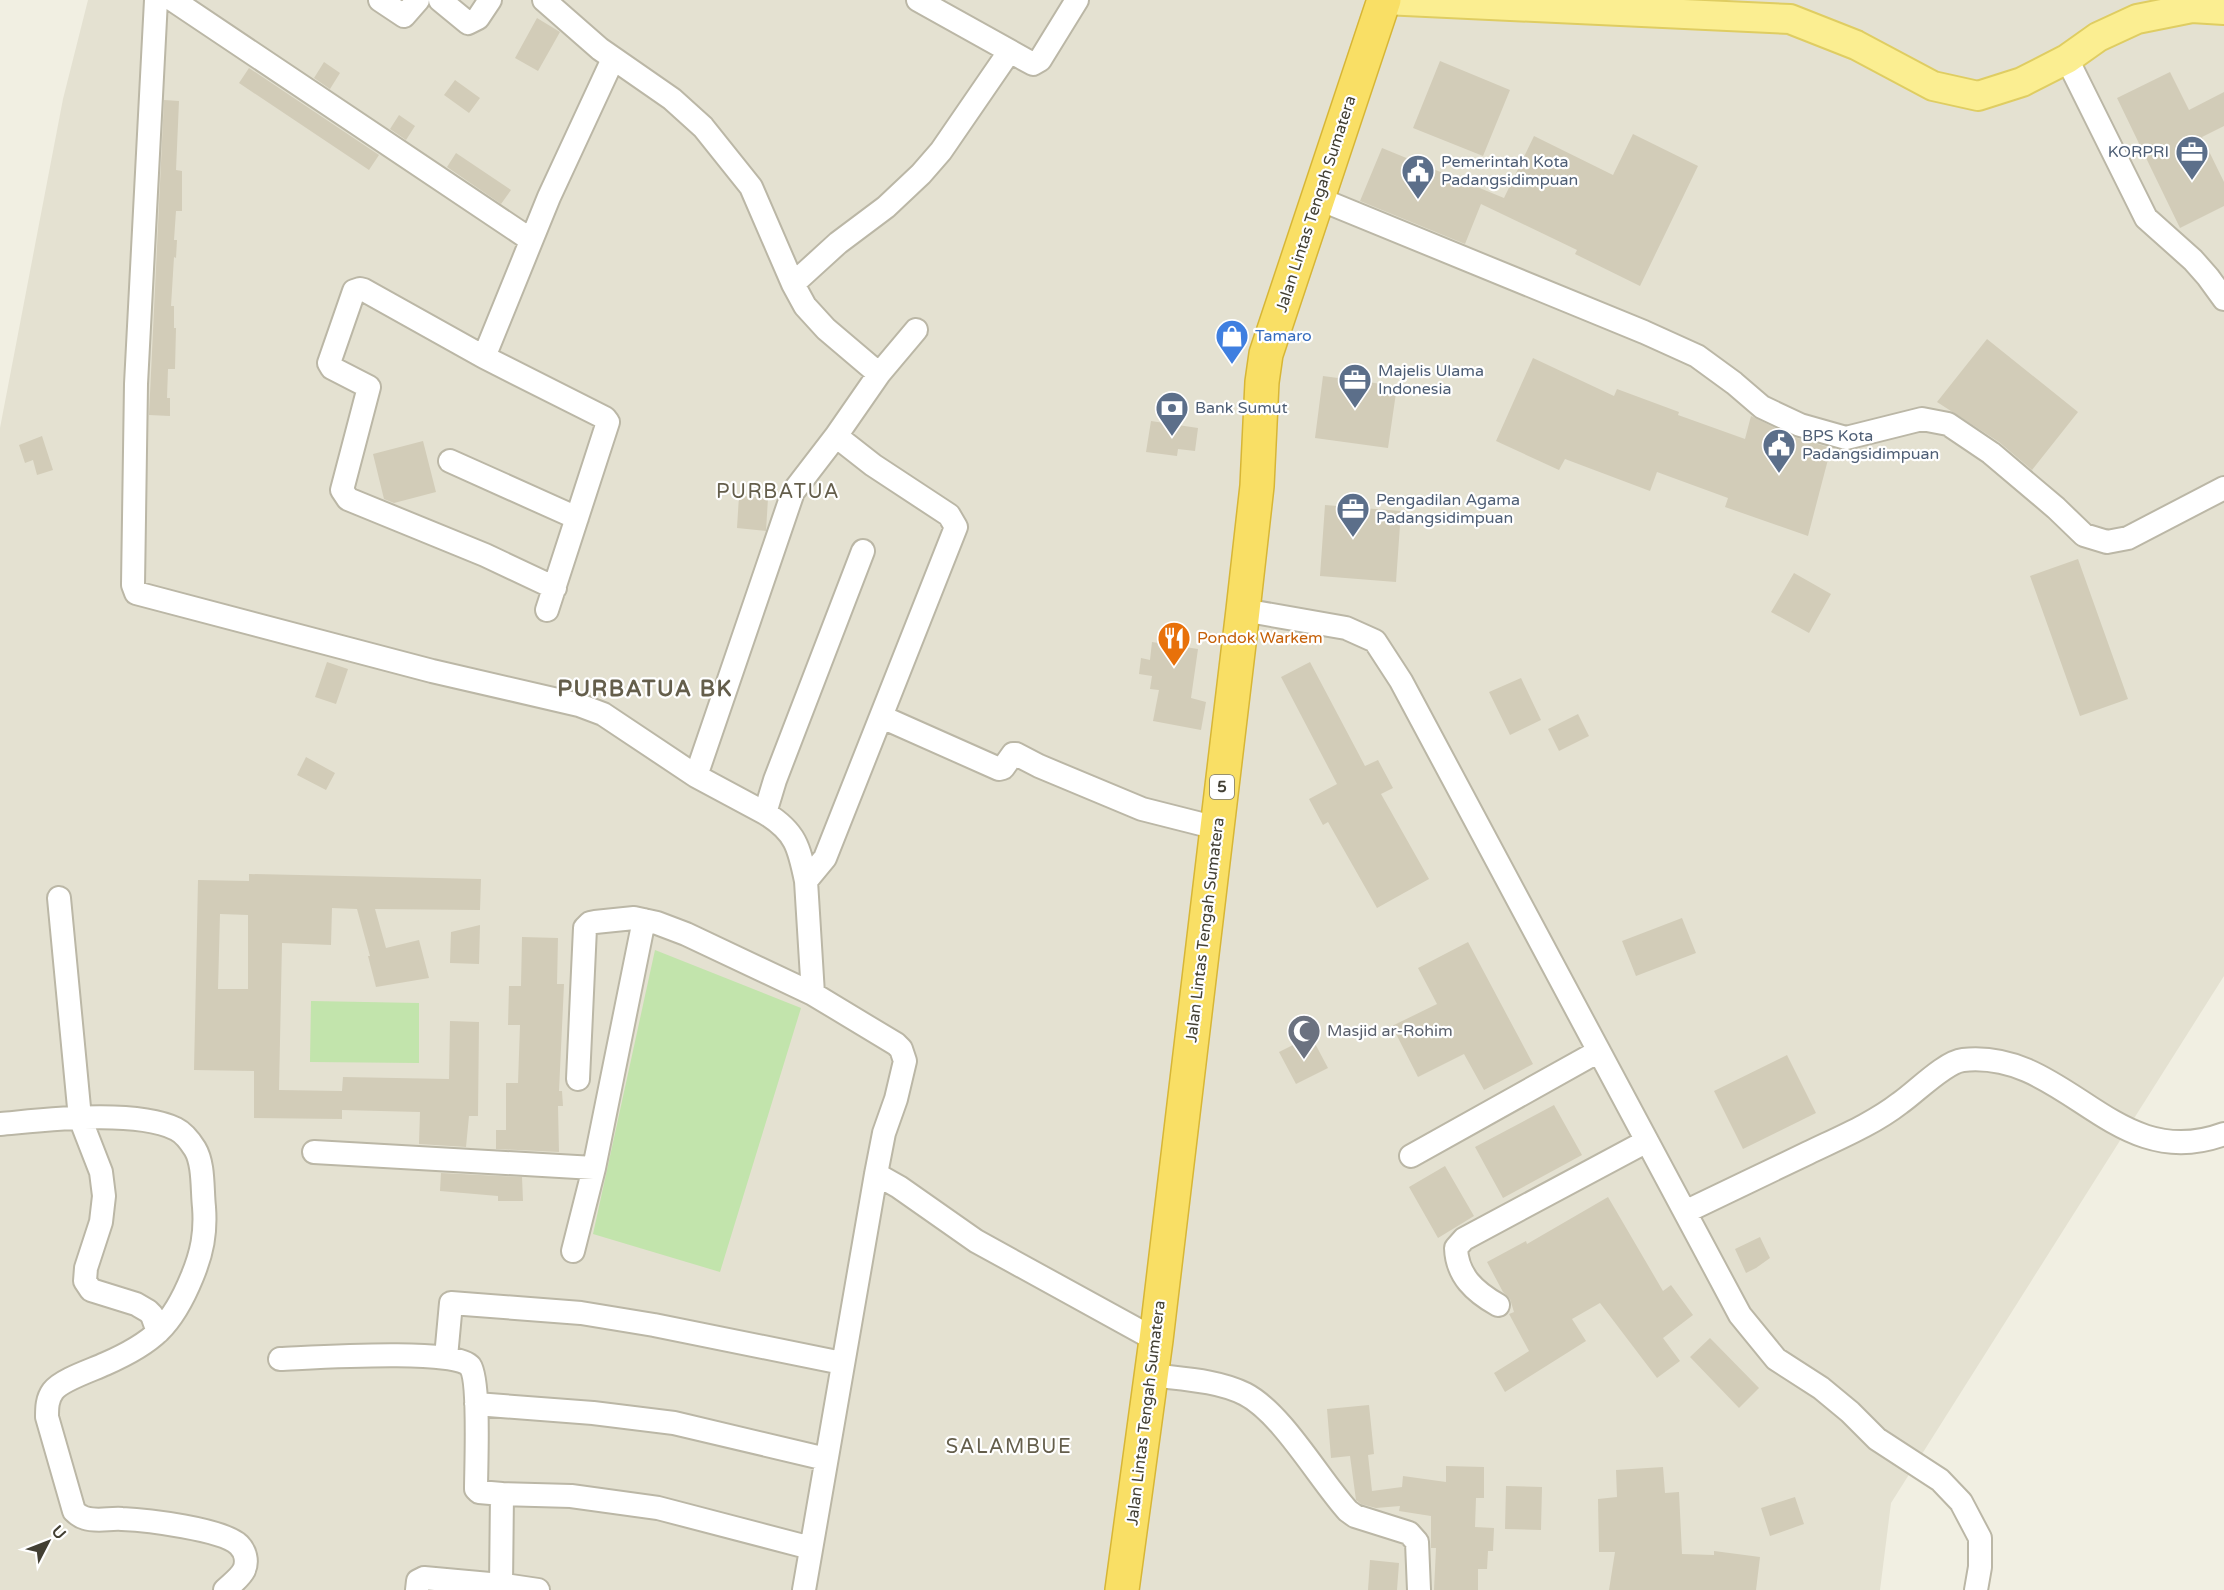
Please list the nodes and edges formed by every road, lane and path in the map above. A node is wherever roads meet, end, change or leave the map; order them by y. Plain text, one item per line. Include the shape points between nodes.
1 (156, 0) edge
2 (173, 0) edge
3 (380, 0) edge
4 (418, 0) edge
5 (441, 0) edge
6 (490, 0) edge
7 (544, 0) edge
8 (918, 0) edge
9 (1077, 0) edge
10 (1377, 3) edge
11 (2159, 6) edge
12 (2224, 10) edge
13 (1009, 52) junction
14 (613, 59) junction
15 (2067, 60) junction
16 (1317, 198) junction
17 (531, 240) junction
18 (792, 284) junction
19 (2224, 299) edge
20 (916, 330) dead end
21 (484, 357) junction
22 (879, 374) junction
23 (836, 436) junction
24 (450, 461) dead end
25 (2224, 488) edge
26 (577, 518) junction
27 (863, 551) dead end
28 (555, 588) junction
29 (547, 610) dead end
30 (1243, 610) junction
31 (882, 717) junction
32 (696, 776) junction
33 (765, 813) junction
34 (1217, 828) junction
35 (806, 881) junction
36 (59, 898) dead end
37 (644, 920) junction
38 (813, 994) junction
39 (1599, 1051) junction
40 (578, 1079) dead end
41 (80, 1118) junction
42 (0, 1124) edge
43 (2224, 1134) edge
44 (1647, 1141) junction
45 (314, 1152) dead end
46 (1411, 1156) dead end
47 (594, 1168) junction
48 (876, 1174) junction
49 (1685, 1212) junction
50 (573, 1251) dead end
51 (1498, 1305) dead end
52 (158, 1332) junction
53 (1155, 1340) junction
54 (446, 1358) junction
55 (280, 1359) dead end
56 (842, 1363) junction
57 (1151, 1375) junction
58 (476, 1404) junction
59 (826, 1459) junction
60 (502, 1494) junction
61 (811, 1548) junction
62 (501, 1585) junction
63 (225, 1590) edge
64 (417, 1590) edge
65 (538, 1590) edge
66 (804, 1590) edge
67 (1122, 1590) edge
68 (1419, 1590) edge
69 (1976, 1590) edge

1 - 32 street via 136,384 136,593 432,671 579,705 603,714
2 - 17 street
3 - 4 street via 404,16
5 - 6 street via 468,22 478,18
7 - 14 street
8 - 13 street
9 - 13 street via 1037,63 1028,63
10 - 15 main road via 1790,19 1856,45 1933,86 1978,96 2022,82
10 - 16 highway, Jalan Lintas Tengah Sumatera / 5
11 - 12 main road
11 - 15 main road via 2098,37
13 - 18 street via 941,152 921,174
14 - 17 street
14 - 18 street via 695,118 742,176 758,201
15 - 19 street via 2146,218 2193,260
16 - 25 street via 1697,356 1762,407 1800,425 1846,438 1922,419 1948,424 1991,453 2084,535 2107,542 2128,538
16 - 30 highway, Jalan Lintas Tengah Sumatera / 5 via 1266,354
17 - 21 street
18 - 22 street via 815,318
20 - 22 street
21 - 26 street via 607,420
21 - 28 street via 364,290 354,291 329,363 369,387 342,490 348,499
22 - 23 street
23 - 31 street via 949,515 956,528
23 - 32 street via 793,492
24 - 26 street
26 - 28 street
27 - 33 street
28 - 29 street
30 - 34 highway, Jalan Lintas Tengah Sumatera / 5
30 - 39 street via 1346,628 1375,641 1401,681
31 - 34 street via 997,768 1003,768 1016,754 1142,809
31 - 35 street via 825,858
32 - 33 street
33 - 35 street via 794,838
34 - 53 highway, Jalan Lintas Tengah Sumatera / 5
35 - 38 street
36 - 41 street
37 - 38 street via 686,934
37 - 40 street via 634,918 586,926
37 - 47 street
38 - 48 street via 896,1044 904,1054
39 - 44 street
39 - 46 street
41 - 42 street
41 - 52 street via 101,1172 104,1196 86,1268 86,1284 91,1290 142,1307 152,1315
41 - 52 street via 156,1123 183,1134 196,1151 205,1221 203,1248 180,1305
43 - 49 street via 2165,1143 2141,1137 2032,1072 1992,1059 1960,1060 1898,1105 1845,1136
44 - 49 street
44 - 51 street via 1464,1239 1456,1248 1456,1262 1482,1296
45 - 47 street
47 - 50 street
48 - 53 street via 976,1241
48 - 56 street
49 - 69 street via 1740,1315 1776,1359 1821,1388 1877,1439 1940,1480 1961,1502 1980,1538
52 - 63 street via 130,1353 56,1388 48,1402 52,1438 70,1503 83,1518 154,1521 237,1543 244,1551 244,1571
53 - 57 highway, Jalan Lintas Tengah Sumatera / 5
54 - 55 street
54 - 56 street via 452,1303 581,1313
54 - 58 street via 470,1366
56 - 59 street
57 - 67 highway, Jalan Lintas Tengah Sumatera / 5
57 - 68 street via 1226,1386 1246,1394 1264,1408 1348,1511 1413,1536 1417,1542
58 - 59 street via 675,1423
58 - 60 street via 476,1489
59 - 61 street
60 - 61 street via 571,1496 658,1508
60 - 62 street
61 - 66 street
62 - 64 street via 424,1578 418,1581
62 - 65 street

